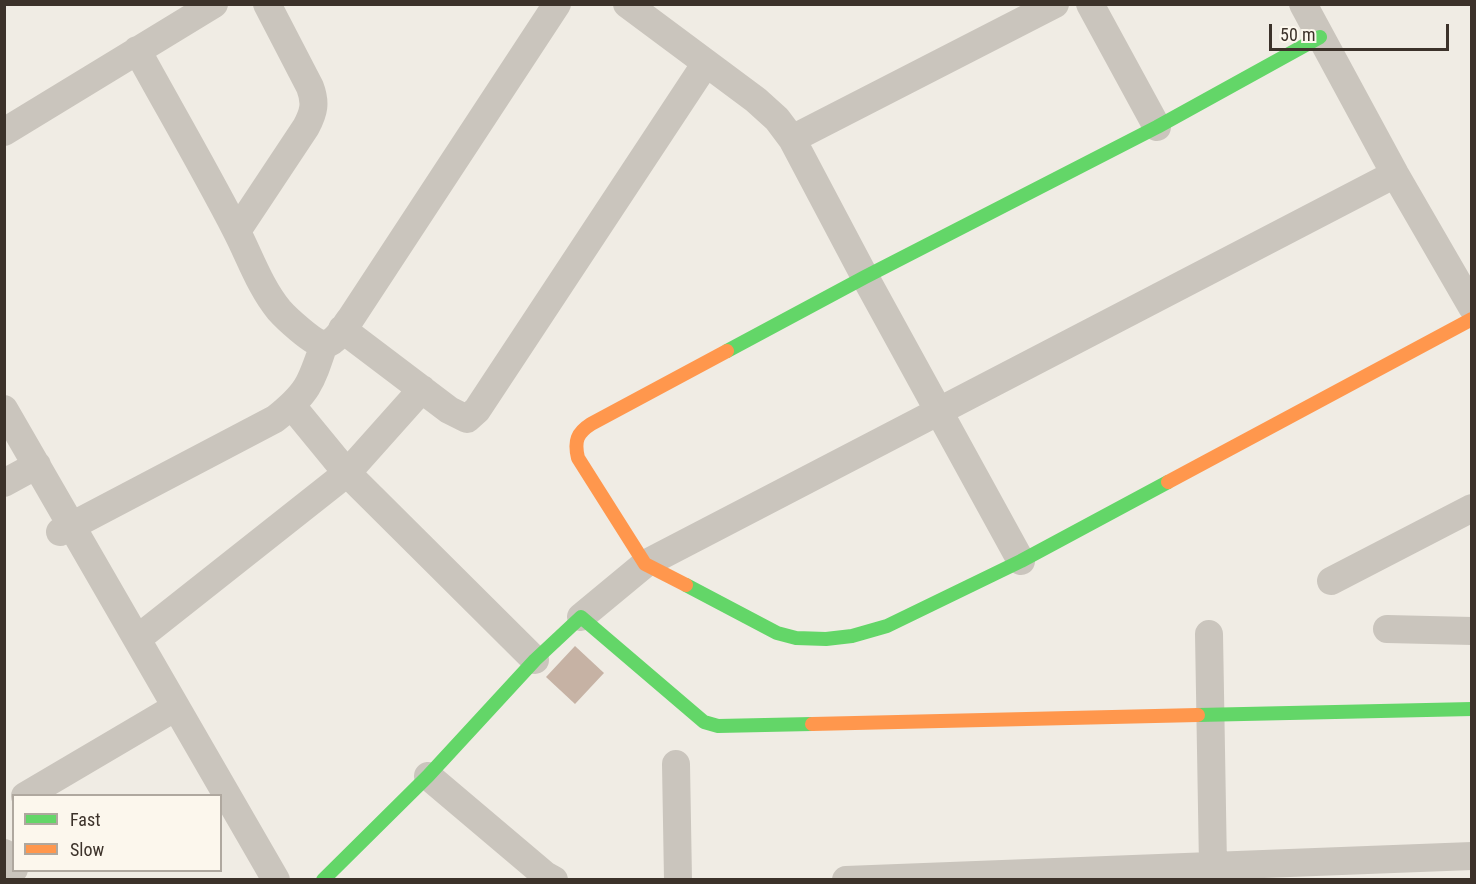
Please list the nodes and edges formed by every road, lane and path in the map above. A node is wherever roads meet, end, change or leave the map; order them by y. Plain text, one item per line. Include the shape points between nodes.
1 (214, 4) edge
2 (267, 4) edge
3 (557, 4) edge
4 (627, 4) edge
5 (1055, 4) edge
6 (1090, 4) edge
7 (1304, 4) edge
8 (1320, 37) junction
9 (137, 50) junction
10 (706, 63) junction
11 (1157, 127) junction
12 (4, 132) edge
13 (792, 139) junction
14 (1395, 174) junction
15 (237, 231) junction
16 (864, 277) junction
17 (1472, 307) edge
18 (1472, 319) edge
19 (333, 337) junction
20 (422, 389) junction
21 (292, 406) junction
22 (4, 409) edge
23 (939, 413) junction
24 (4, 434) edge
25 (22, 473) edge
26 (347, 473) junction
27 (1472, 508) edge
28 (66, 529) junction
29 (1021, 561) junction
30 (645, 564) junction
31 (1331, 580) dead end
32 (581, 617) junction
33 (1387, 629) dead end
34 (1472, 631) edge
35 (1209, 634) dead end
36 (137, 639) junction
37 (535, 660) junction
38 (1472, 708) edge
39 (170, 710) junction
40 (1209, 715) junction
41 (676, 764) dead end
42 (428, 776) junction
43 (27, 794) edge
44 (211, 794) edge
45 (222, 815) edge
46 (4, 853) edge
47 (1472, 856) edge
48 (1213, 866) junction
49 (12, 867) edge
50 (1284, 872) edge
51 (259, 879) edge
52 (276, 879) edge
53 (322, 879) edge
54 (554, 879) edge
55 (678, 879) edge
56 (846, 879) edge

1 - 9 street
2 - 15 street via 310,87 315,110
3 - 19 street
4 - 10 street
5 - 13 street
6 - 11 street
7 - 8 street
8 - 11 street
8 - 14 street
9 - 12 street
9 - 15 street
10 - 13 street via 756,100
10 - 20 street via 477,410 467,418 456,415
11 - 16 street
13 - 16 street
14 - 17 street
14 - 23 street
15 - 19 street via 280,311 318,342
16 - 23 street
16 - 30 street via 582,430 576,438 578,458
18 - 29 street
19 - 20 street
19 - 21 street via 311,382
20 - 26 street
21 - 26 street
21 - 28 street via 275,419
22 - 25 street
23 - 29 street
23 - 30 street
24 - 25 street
25 - 28 street
26 - 36 street
26 - 37 street
27 - 31 street
28 - 36 street
28 - 39 street
29 - 30 street via 887,626 826,639 777,633
30 - 32 street
32 - 37 street
32 - 40 street via 690,712 718,726
33 - 34 street
35 - 40 street
36 - 39 street
37 - 42 street
38 - 40 street
39 - 43 street
39 - 44 street
39 - 52 street
40 - 48 street
41 - 55 street
42 - 53 street
42 - 54 street
45 - 51 street
46 - 49 street
47 - 50 street
48 - 50 street
48 - 56 street

